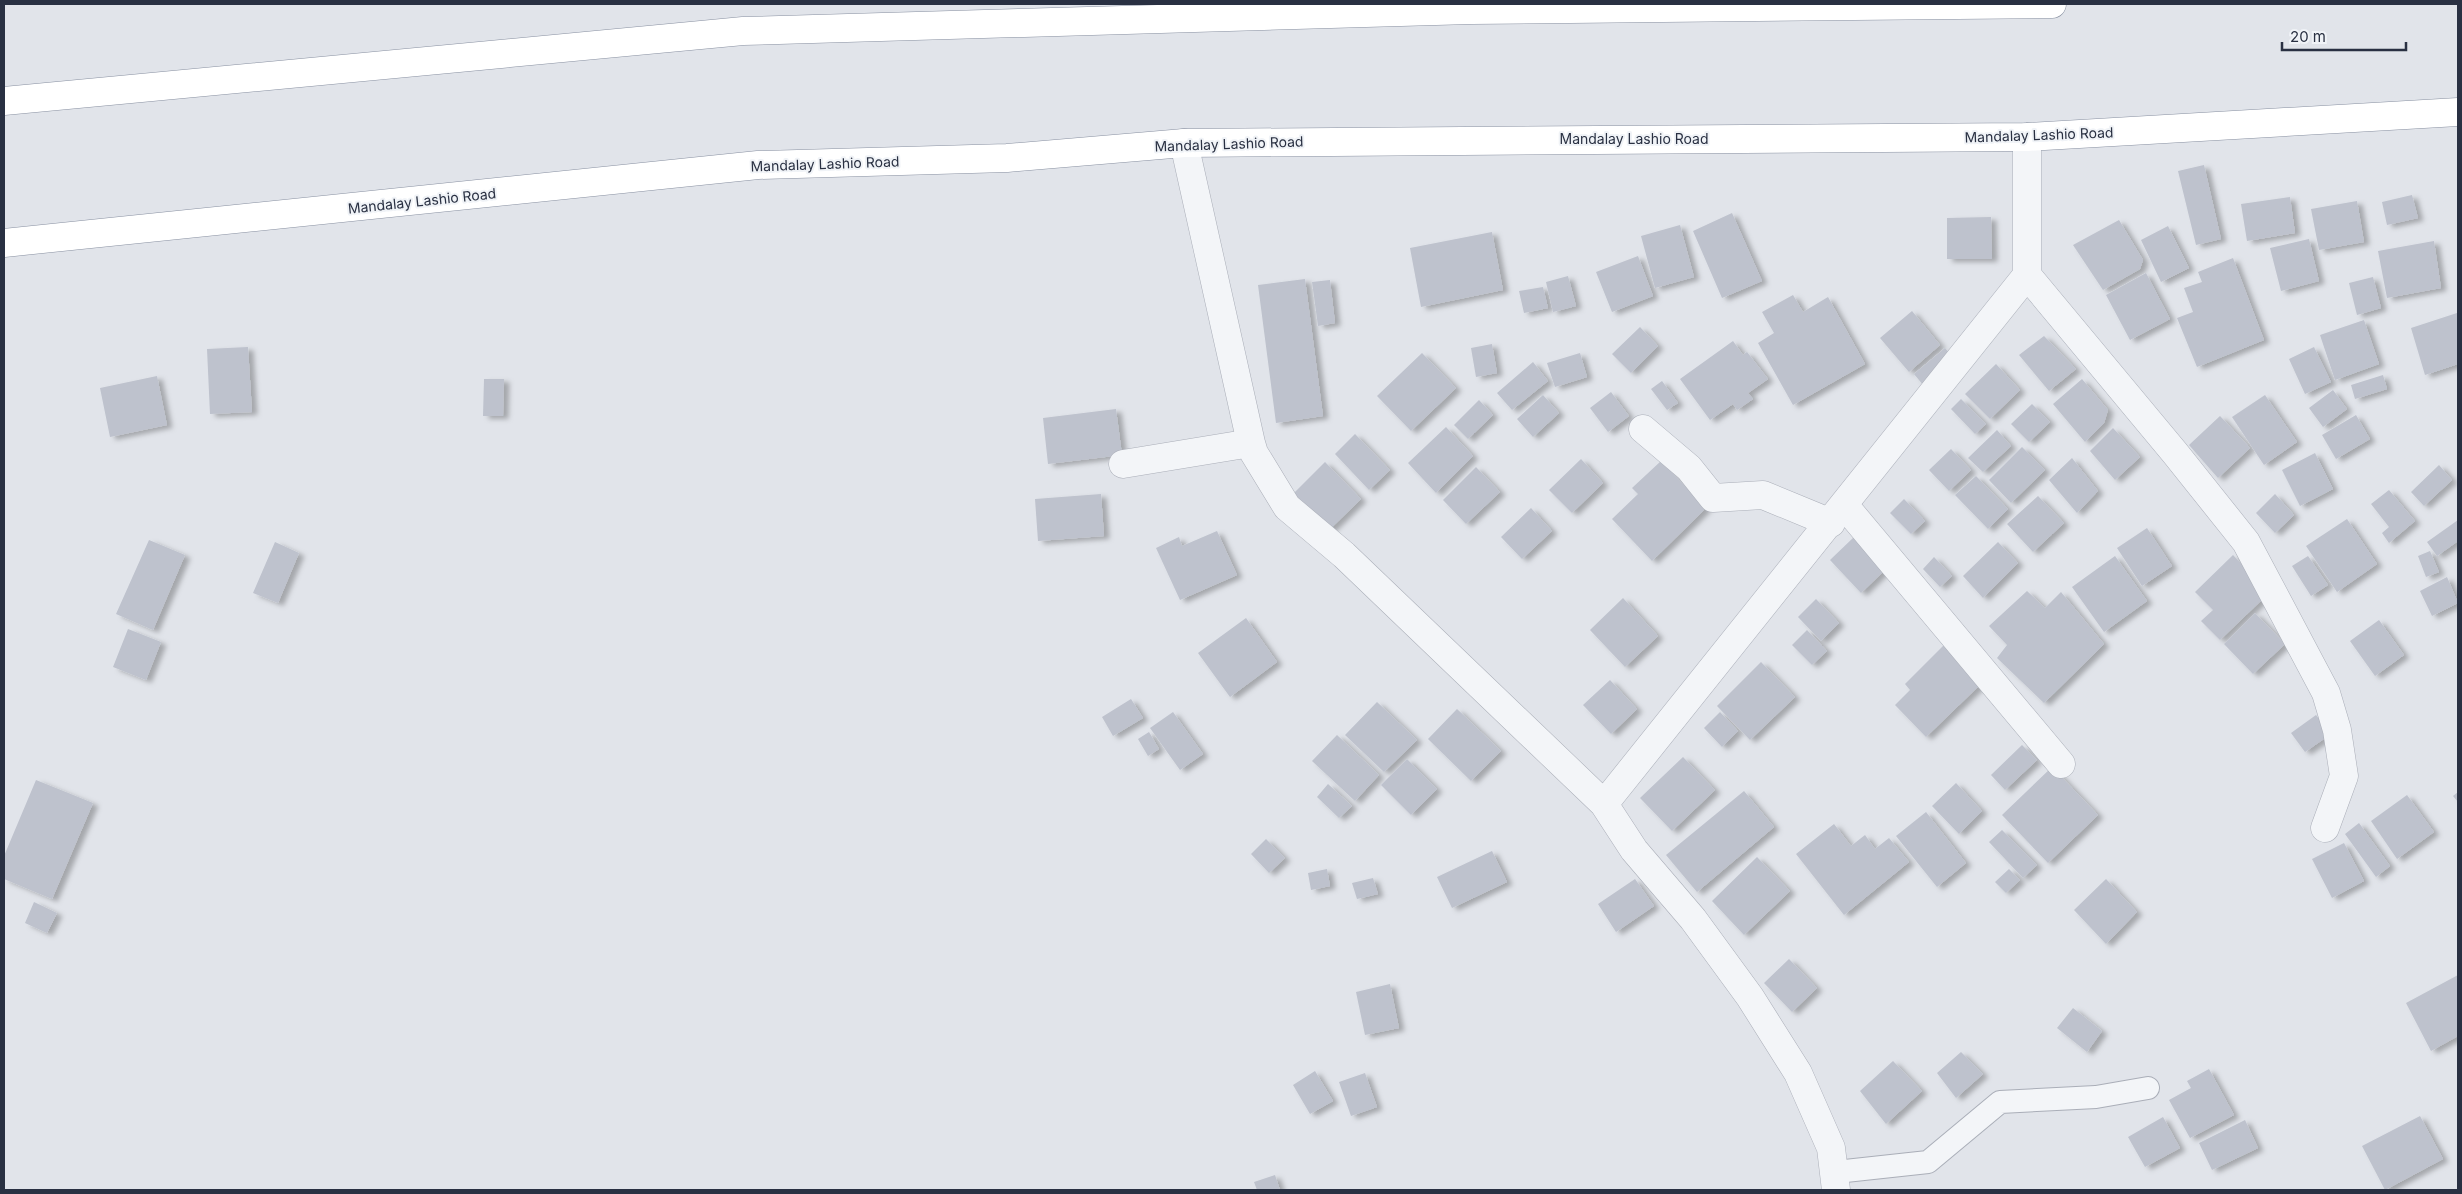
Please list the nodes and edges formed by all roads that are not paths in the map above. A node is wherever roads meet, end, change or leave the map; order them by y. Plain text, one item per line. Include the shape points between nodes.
1 (2052, 4) edge
2 (1344, 9) edge
3 (4, 101) edge
4 (2458, 112) edge
5 (2027, 137) junction
6 (1184, 142) junction
7 (4, 242) edge
8 (2027, 275) junction
9 (1643, 429) dead end
10 (1251, 443) junction
11 (1123, 464) dead end
12 (1838, 514) junction
13 (2061, 764) dead end
14 (1604, 804) junction
15 (2325, 828) dead end
16 (2148, 1088) dead end
17 (1836, 1181) edge

1 - 2 highway
2 - 3 highway via 743,31
4 - 5 highway, Mandalay Lashio Road
5 - 6 highway, Mandalay Lashio Road
5 - 8 street
6 - 7 highway, Mandalay Lashio Road via 1007,158 758,165
6 - 10 street
8 - 12 street
8 - 15 street via 2246,542 2326,693 2337,730 2344,776
9 - 12 street via 1689,468 1713,498 1763,495
10 - 11 street
10 - 14 street via 1287,507 1344,555
12 - 13 street
12 - 14 street
14 - 17 street via 1634,850 1693,920 1750,997 1798,1073 1831,1148
16 - 17 lane via 2096,1097 2000,1102 1928,1162

